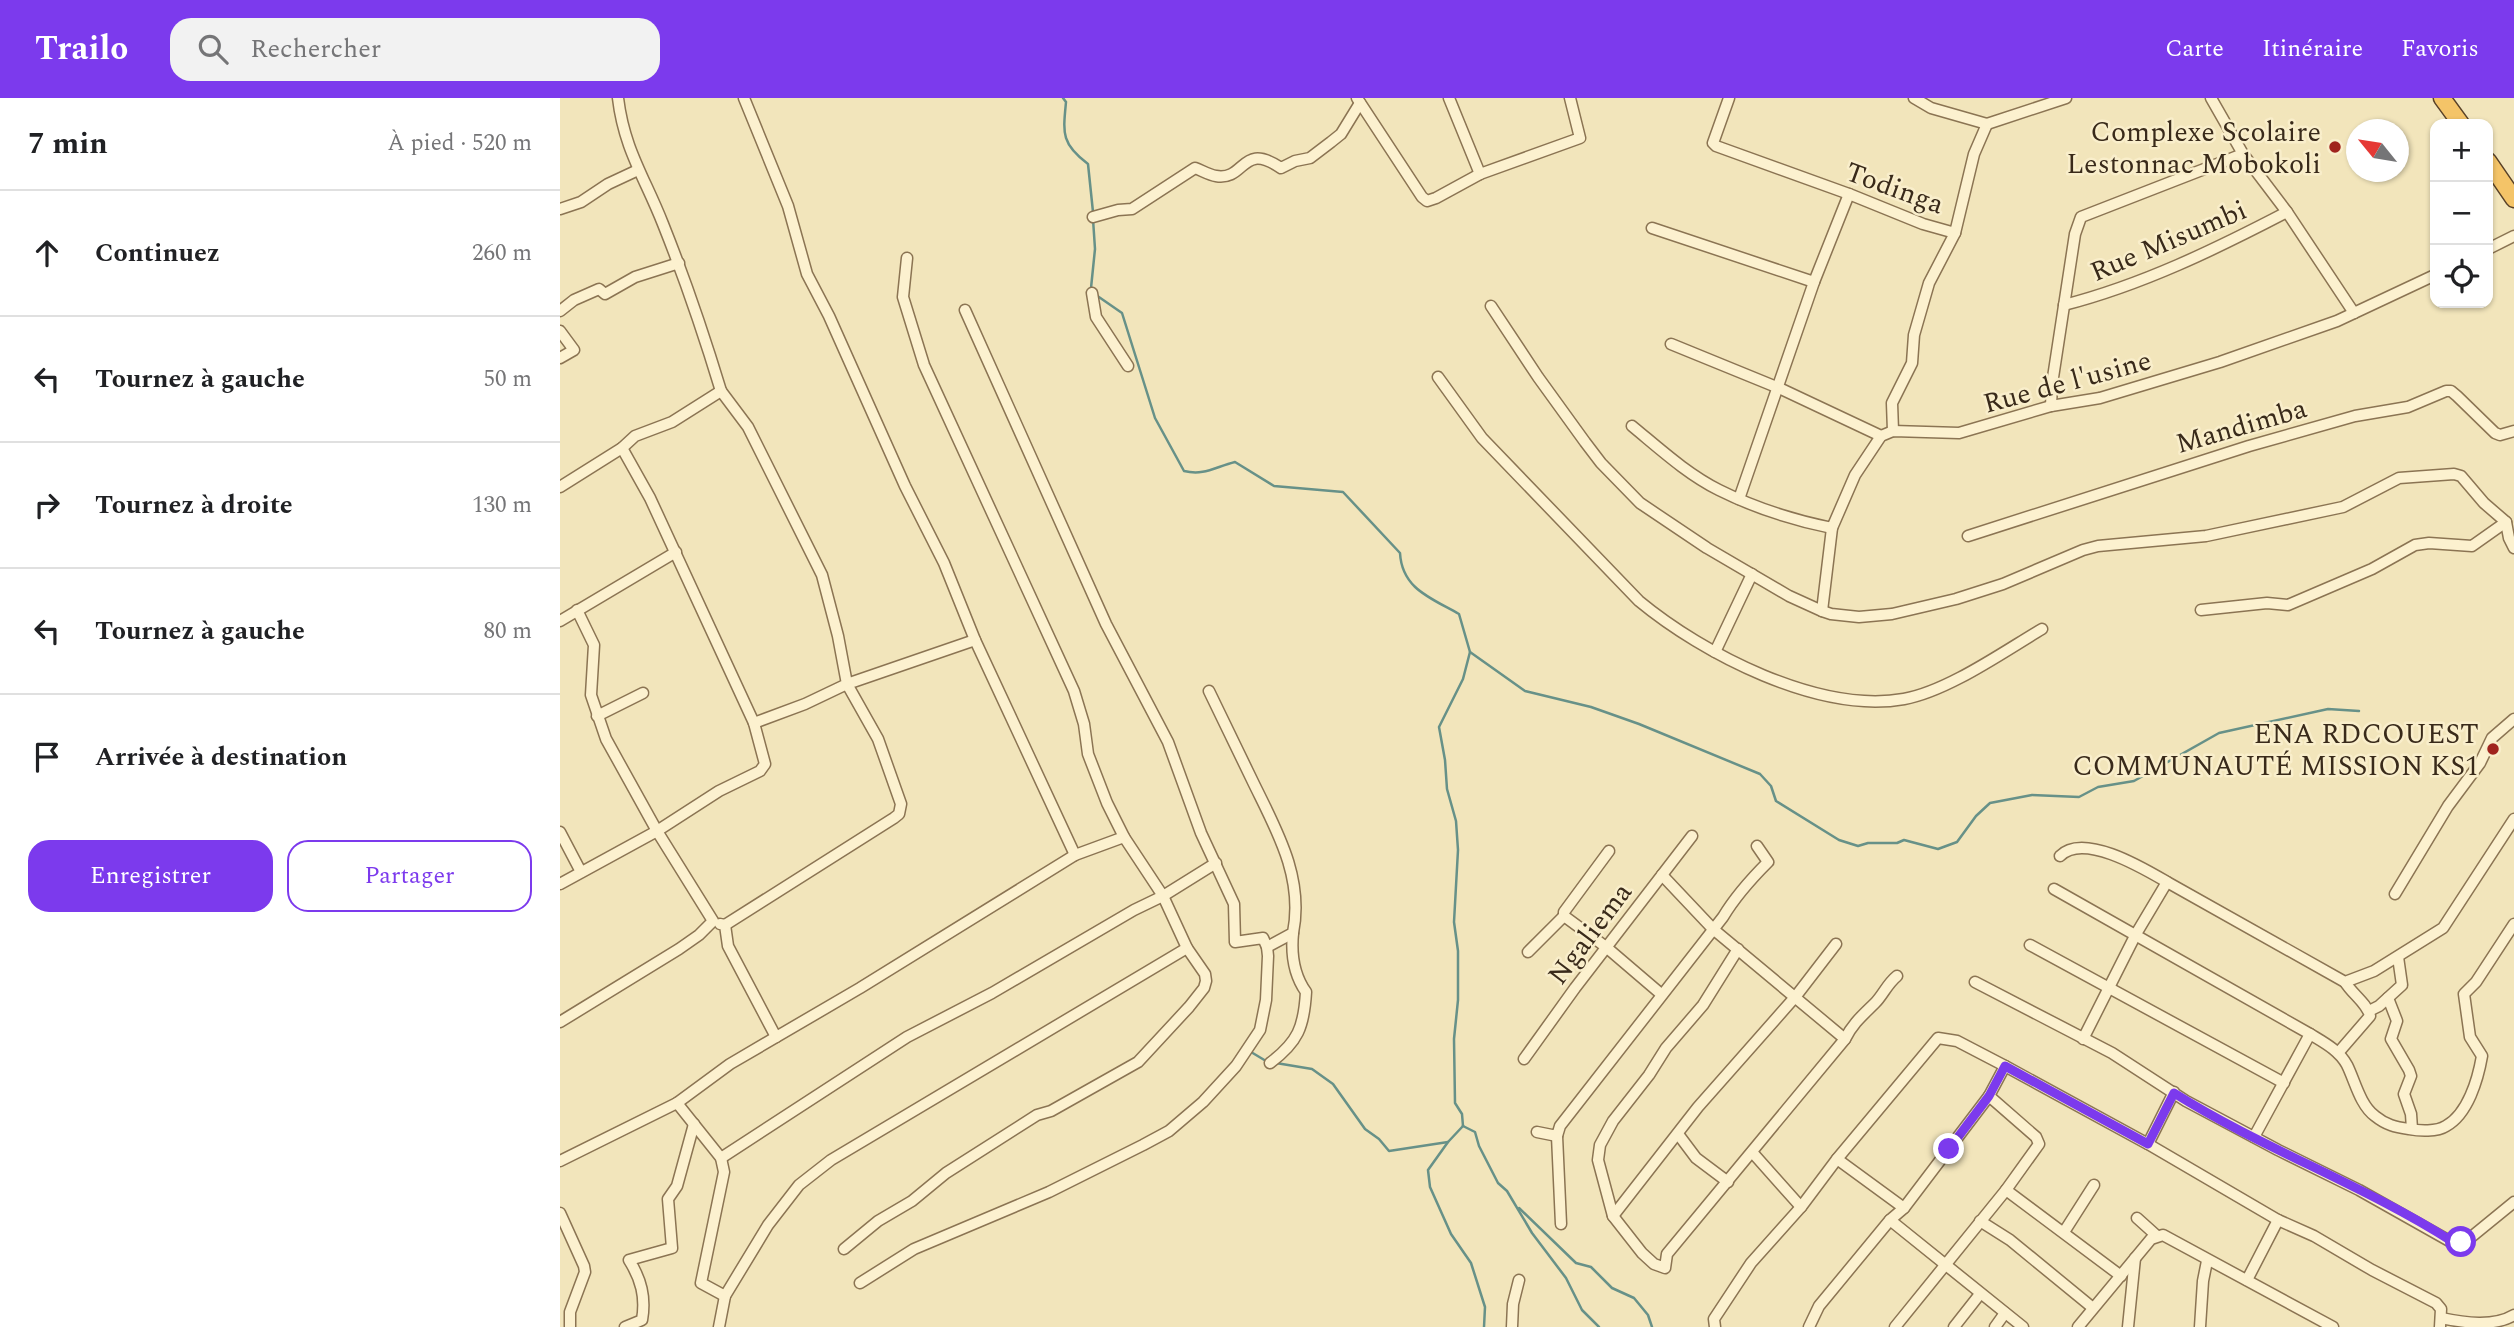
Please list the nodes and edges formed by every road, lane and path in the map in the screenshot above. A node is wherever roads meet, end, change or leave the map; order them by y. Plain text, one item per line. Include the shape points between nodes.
1 (618, 98) edge
2 (744, 98) edge
3 (1449, 98) edge
4 (1570, 98) edge
5 (1729, 98) edge
6 (1914, 98) edge
7 (2066, 98) edge
8 (2211, 98) edge
9 (2442, 98) edge
10 (1359, 101) edge
11 (2457, 119) edge
12 (1987, 124) junction
13 (2243, 154) junction
14 (2493, 169) edge
15 (638, 170) junction
16 (1480, 174) junction
17 (1849, 194) junction
18 (2514, 199) edge
19 (560, 209) edge
20 (2287, 212) junction
21 (1093, 217) dead end
22 (1652, 228) dead end
23 (1955, 233) junction
24 (2514, 236) edge
25 (2493, 246) edge
26 (906, 258) dead end
27 (679, 263) junction
28 (2430, 277) edge
29 (1814, 282) junction
30 (1092, 293) dead end
31 (2064, 305) junction
32 (1491, 306) dead end
33 (965, 310) dead end
34 (560, 311) edge
35 (2354, 313) junction
36 (560, 331) edge
37 (1671, 344) dead end
38 (560, 358) edge
39 (1128, 366) dead end
40 (1438, 377) dead end
41 (1779, 388) junction
42 (721, 391) junction
43 (2051, 406) junction
44 (1632, 426) dead end
45 (1892, 431) junction
46 (2514, 431) edge
47 (1881, 436) junction
48 (622, 448) junction
49 (561, 484) edge
50 (1739, 499) junction
51 (2506, 522) junction
52 (1832, 528) junction
53 (1968, 536) dead end
54 (2514, 548) edge
55 (676, 552) junction
56 (1752, 575) junction
57 (577, 610) junction
58 (2201, 610) dead end
59 (1822, 611) junction
60 (560, 621) edge
61 (2042, 629) dead end
62 (975, 640) junction
63 (1715, 652) junction
64 (847, 684) junction
65 (1209, 691) dead end
66 (643, 693) dead end
67 (597, 716) junction
68 (2514, 719) edge
69 (754, 723) junction
70 (2514, 819) edge
71 (657, 831) junction
72 (560, 832) edge
73 (1692, 836) dead end
74 (1124, 837) junction
75 (1757, 846) dead end
76 (1609, 851) dead end
77 (1074, 855) junction
78 (2060, 856) dead end
79 (1216, 863) junction
80 (581, 872) junction
81 (1662, 875) junction
82 (2167, 882) junction
83 (560, 884) edge
84 (2054, 889) dead end
85 (2395, 894) dead end
86 (1163, 896) junction
87 (1564, 916) junction
88 (713, 921) junction
89 (2514, 924) edge
90 (725, 925) junction
91 (1713, 929) junction
92 (1293, 933) junction
93 (2136, 934) junction
94 (1836, 944) dead end
95 (2030, 945) dead end
96 (1267, 947) junction
97 (1606, 947) junction
98 (1187, 948) junction
99 (1738, 949) junction
100 (1528, 952) dead end
101 (2398, 957) junction
102 (1897, 976) dead end
103 (1975, 982) dead end
104 (2346, 982) junction
105 (2109, 988) junction
106 (1661, 994) junction
107 (1796, 996) junction
108 (2388, 998) junction
109 (2369, 1011) junction
110 (560, 1022) edge
111 (2310, 1034) junction
112 (776, 1037) junction
113 (1845, 1039) junction
114 (2082, 1039) junction
115 (2338, 1053) junction
116 (1524, 1059) dead end
117 (1270, 1063) dead end
118 (2005, 1066) junction
119 (2284, 1083) junction
120 (2174, 1093) junction
121 (1989, 1096) junction
122 (677, 1102) junction
123 (694, 1124) junction
124 (2412, 1129) junction
125 (1537, 1132) dead end
126 (1678, 1134) junction
127 (1557, 1136) junction
128 (2254, 1137) junction
129 (2148, 1144) junction
130 (1752, 1152) junction
131 (721, 1158) junction
132 (1838, 1159) junction
133 (560, 1161) edge
134 (1728, 1182) junction
135 (2094, 1185) dead end
136 (2006, 1190) junction
137 (2514, 1202) edge
138 (1801, 1207) junction
139 (1903, 1208) junction
140 (560, 1213) edge
141 (1613, 1216) junction
142 (2137, 1218) dead end
143 (1890, 1220) junction
144 (2278, 1220) junction
145 (1980, 1221) junction
146 (1561, 1224) dead end
147 (570, 1231) junction
148 (2064, 1232) junction
149 (2157, 1236) junction
150 (560, 1240) edge
151 (845, 1249) dead end
152 (2135, 1257) junction
153 (2207, 1261) junction
154 (1946, 1266) junction
155 (2121, 1276) junction
156 (1519, 1280) dead end
157 (2247, 1280) junction
158 (860, 1283) dead end
159 (1980, 1294) junction
160 (725, 1296) junction
161 (2093, 1308) junction
162 (2006, 1313) junction
163 (2307, 1313) junction
164 (2511, 1320) edge
165 (2441, 1322) edge
166 (570, 1327) edge
167 (625, 1327) edge
168 (719, 1327) edge
169 (1512, 1327) edge
170 (1716, 1327) edge
171 (1809, 1327) edge
172 (1895, 1327) edge
173 (1954, 1327) edge
174 (1995, 1327) edge
175 (2023, 1327) edge
176 (2078, 1327) edge
177 (2127, 1327) edge
178 (2200, 1327) edge
179 (2306, 1327) edge
180 (2333, 1327) edge

1 - 15 street via 628,148
2 - 62 street via 788,206 807,274 944,563
3 - 16 street
4 - 16 street via 1580,138
5 - 17 street, Todinga via 1713,143
6 - 12 street via 1931,108
7 - 12 street
8 - 13 street
9 - 11 highway
10 - 16 street via 1427,201
10 - 21 street via 1340,134 1310,158 1280,168 1258,158 1234,173 1216,177 1195,168 1132,209
12 - 23 street, Todinga via 1974,154
13 - 20 street
13 - 31 street via 2081,216
14 - 18 highway
15 - 19 street
15 - 27 street
17 - 23 street, Todinga
17 - 29 street
20 - 31 street, Rue Misumbi via 2196,257
20 - 35 street
22 - 29 street
23 - 45 street via 1929,283 1914,335 1912,363 1892,403
24 - 25 street
26 - 74 street via 903,297 924,365 1074,691 1088,754
27 - 34 street via 605,294 599,289
27 - 42 street
28 - 35 street, Rue de l'usine
29 - 41 street
30 - 39 street via 1096,317
31 - 43 street
32 - 56 street via 1585,442 1624,488
33 - 79 street via 1106,624 1168,742
35 - 43 street, Rue de l'usine via 2220,362 2100,398
36 - 38 street via 574,350
37 - 41 street
40 - 63 street via 1482,438 1639,601
41 - 47 street
41 - 50 street
42 - 48 street via 672,422 635,436
42 - 64 street via 748,427 822,575
43 - 45 street, Rue de l'usine via 1959,433
44 - 50 street via 1693,475
45 - 47 street, Rue de l'usine
46 - 53 street, Mandimba via 2496,433 2446,391 2408,407 2355,416 2249,446
47 - 52 street via 1855,475
48 - 49 street
48 - 55 street
50 - 52 street
51 - 54 street
51 - 58 street via 2472,545 2415,545 2288,605
51 - 59 street via 2461,476 2399,478 2343,507 2206,536 2098,546 2003,584 1892,614 1859,617
52 - 59 street
55 - 57 street
55 - 69 street
56 - 59 street
56 - 63 street
57 - 60 street
57 - 67 street via 594,645 590,695
61 - 63 street via 1937,688 1906,699 1874,702 1843,701 1794,688
62 - 64 street
62 - 77 street
64 - 69 street
64 - 90 street via 878,739 901,809 894,818
65 - 92 street via 1284,845 1294,884
66 - 67 street
67 - 71 street
68 - 85 street via 2492,738
69 - 71 street via 764,768
70 - 101 street via 2450,920
71 - 80 street
71 - 88 street
72 - 80 street
73 - 81 street, Ngaliema
74 - 77 street
74 - 86 street
75 - 91 street via 1768,862 1737,894
76 - 87 street
77 - 112 street
78 - 82 street via 2067,849 2084,847 2126,860
79 - 86 street
79 - 96 street via 1234,904 1235,942 1263,938
80 - 83 street
81 - 91 street
81 - 97 street, Ngaliema
82 - 93 street
82 - 104 street
84 - 93 street
86 - 98 street
86 - 131 street via 907,1037
87 - 97 street
87 - 100 street
88 - 90 street
88 - 110 street via 679,949
89 - 124 street via 2464,994 2470,1037 2482,1056 2468,1100 2445,1127
90 - 112 street via 728,946
91 - 99 street
91 - 106 street
92 - 96 street
92 - 117 street via 1292,958 1306,992 1304,1013 1296,1040
93 - 105 street
93 - 111 street
94 - 107 street
95 - 105 street
96 - 158 street via 1266,1000 1257,1038 1203,1102 1170,1130 1048,1192 914,1249
97 - 106 street
97 - 116 street, Ngaliema
98 - 151 street via 1205,974 1204,988 1138,1062 1037,1115 946,1173
98 - 160 street via 831,1160 799,1185 768,1225
99 - 107 street
99 - 141 street via 1703,1005 1666,1048 1600,1145 1598,1160
101 - 104 street
101 - 108 street via 2402,985
102 - 113 street via 1854,1022
103 - 114 street
104 - 109 street
105 - 114 street
105 - 119 street
106 - 127 street
107 - 113 street
107 - 126 street
108 - 109 street
108 - 124 street via 2397,1021 2391,1039 2408,1065 2404,1094
109 - 115 street via 2366,1022
111 - 115 street
111 - 119 street
112 - 122 street
113 - 130 street
114 - 120 street
115 - 124 street via 2374,1116 2389,1126
118 - 121 street
118 - 129 street
118 - 132 street via 1957,1041 1938,1038
119 - 128 street
120 - 128 street
120 - 129 street
121 - 136 street via 2039,1144
121 - 139 street
122 - 123 street
122 - 133 street
123 - 131 street
123 - 167 street via 677,1186 668,1199 672,1248 629,1260 641,1284 644,1310 642,1320
125 - 127 street
126 - 134 street via 1696,1158
126 - 141 street
127 - 146 street
128 - 137 street via 2453,1242 2470,1238
129 - 144 street
130 - 134 street
130 - 138 street
131 - 160 street via 723,1172 701,1283
132 - 138 street
132 - 139 street
134 - 141 street via 1667,1254 1665,1268 1642,1253
135 - 148 street
136 - 145 street
136 - 148 street
138 - 170 street via 1751,1263 1714,1319
139 - 143 street
140 - 147 street
142 - 149 street
143 - 154 street
143 - 171 street via 1819,1306
144 - 157 street
144 - 165 street via 2437,1303
145 - 154 street
145 - 161 street
147 - 150 street
147 - 166 street via 585,1272 570,1312
148 - 155 street
149 - 152 street
149 - 153 street
152 - 155 street
152 - 177 street
153 - 157 street
153 - 178 street
154 - 159 street
154 - 172 street
155 - 161 street
156 - 169 street
157 - 163 street
159 - 162 street
159 - 173 street
160 - 168 street
161 - 176 street
162 - 174 street
162 - 175 street
163 - 179 street
163 - 180 street
164 - 165 street

